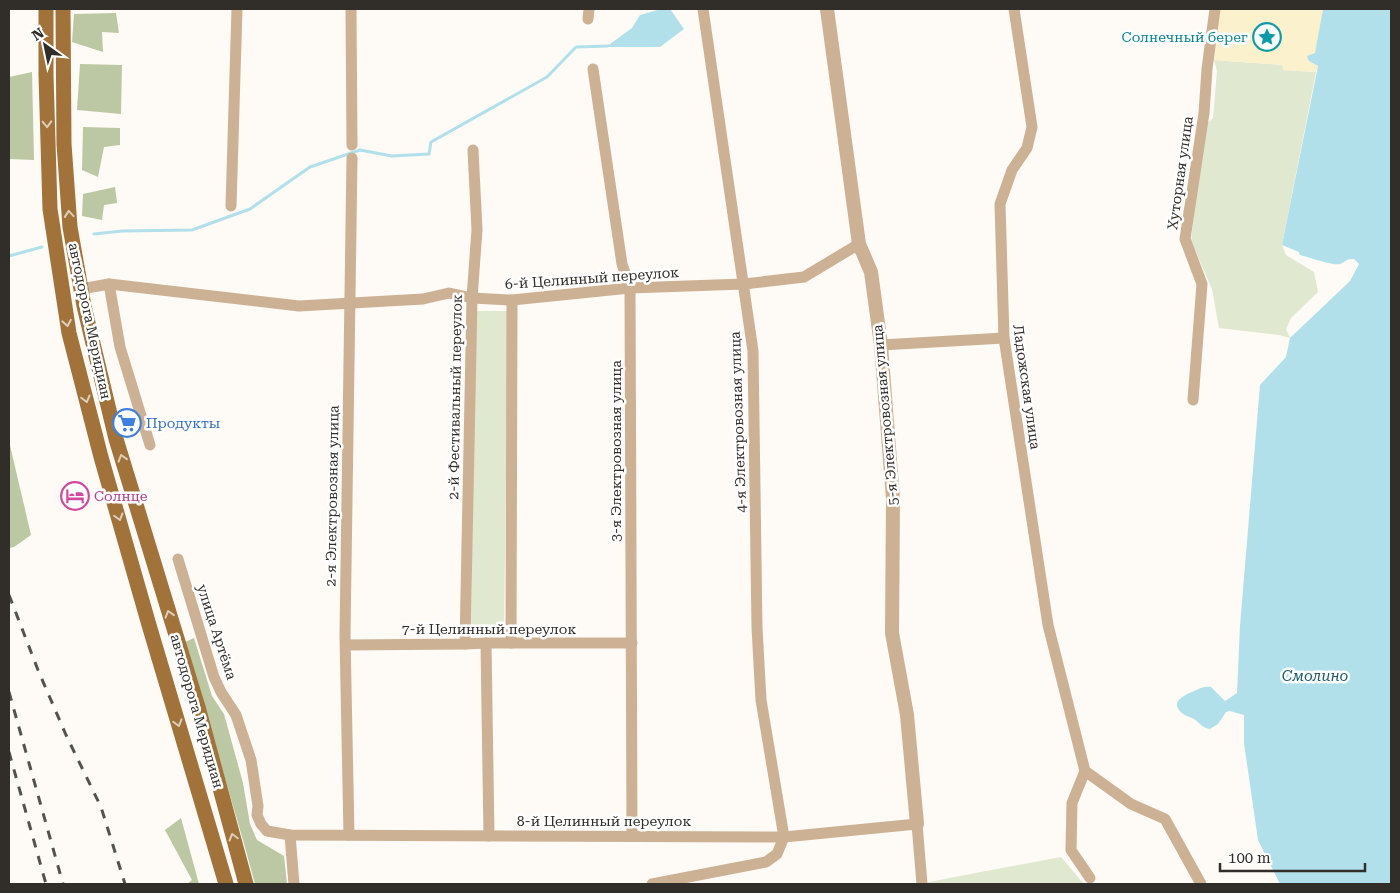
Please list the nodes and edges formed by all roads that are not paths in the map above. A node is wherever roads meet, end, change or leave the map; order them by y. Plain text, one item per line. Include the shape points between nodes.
1 (46, 9) edge
2 (63, 9) edge
3 (237, 9) edge
4 (351, 9) edge
5 (703, 9) edge
6 (826, 9) edge
7 (1014, 9) edge
8 (1215, 9) edge
9 (593, 69) dead end
10 (352, 145) dead end
11 (473, 150) dead end
12 (352, 158) dead end
13 (230, 206) dead end
14 (859, 244) junction
15 (109, 284) junction
16 (744, 284) junction
17 (630, 288) junction
18 (81, 289) junction
19 (62, 293) junction
20 (472, 298) junction
21 (512, 300) junction
22 (349, 302) junction
23 (1004, 338) junction
24 (882, 345) junction
25 (1193, 400) dead end
26 (150, 445) dead end
27 (178, 559) dead end
28 (486, 643) junction
29 (511, 643) junction
30 (632, 643) junction
31 (465, 644) junction
32 (346, 645) junction
33 (1085, 771) junction
34 (917, 824) junction
35 (290, 835) junction
36 (349, 835) junction
37 (489, 836) junction
38 (632, 836) junction
39 (784, 837) junction
40 (1090, 878) dead end
41 (226, 884) edge
42 (246, 884) edge
43 (294, 884) edge
44 (652, 884) edge
45 (922, 884) edge
46 (1201, 884) edge

1 -> 19 main road, автодорога Меридиан via 50,209
18 -> 2 main road, автодорога Меридиан via 70,227 64,144
3 - 13 street
4 - 10 street
5 - 16 street, 4-я Электровозная улица
6 - 14 street, 5-я Электровозная улица
7 - 23 street, Ладожская улица via 1032,127 1027,148 1012,170 1000,204
8 - 25 street, Хуторная улица via 1204,113 1185,239 1202,284
9 - 17 street, 3-я Электровозная улица via 622,264
11 - 20 street, 2-й Фестивальный переулок via 476,230
12 - 22 street, 2-я Электровозная улица
14 - 16 street, 6-й Целинный переулок via 804,277
14 - 24 street, 5-я Электровозная улица via 871,272
15 - 18 street, 6-й Целинный переулок
15 - 22 street, 6-й Целинный переулок via 299,306
15 - 26 street via 120,347
16 - 17 street, 6-й Целинный переулок
16 - 39 street, 4-я Электровозная улица via 753,351 761,700
17 - 21 street, 6-й Целинный переулок
17 - 30 street, 3-я Электровозная улица
18 - 19 main road
42 -> 18 main road, автодорога Меридиан via 198,706 116,439
19 -> 41 main road, автодорога Меридиан via 101,457
20 - 21 street, 6-й Целинный переулок
20 - 22 street, 6-й Целинный переулок via 449,293 422,299
20 - 31 street, 2-й Фестивальный переулок
21 - 29 street
22 - 32 street, 2-я Электровозная улица
23 - 24 street
23 - 33 street, Ладожская улица via 1048,625
24 - 34 street, 5-я Электровозная улица via 893,498 892,633 906,715
27 - 35 street, улица Артёма via 214,676 236,715 251,760 257,815 267,831
28 - 29 street, 7-й Целинный переулок
28 - 31 street, 7-й Целинный переулок
28 - 37 street
29 - 30 street, 7-й Целинный переулок
30 - 38 street, 3-я Электровозная улица
31 - 32 street, 7-й Целинный переулок
32 - 36 street, 2-я Электровозная улица
33 - 40 street via 1072,803 1071,850
33 - 46 street via 1131,804 1165,819
34 - 39 street, 8-й Целинный переулок
34 - 45 street
35 - 36 street, 8-й Целинный переулок
35 - 43 street
36 - 37 street, 8-й Целинный переулок
37 - 38 street, 8-й Целинный переулок
38 - 39 street, 8-й Целинный переулок
39 - 44 street via 777,854 766,862

